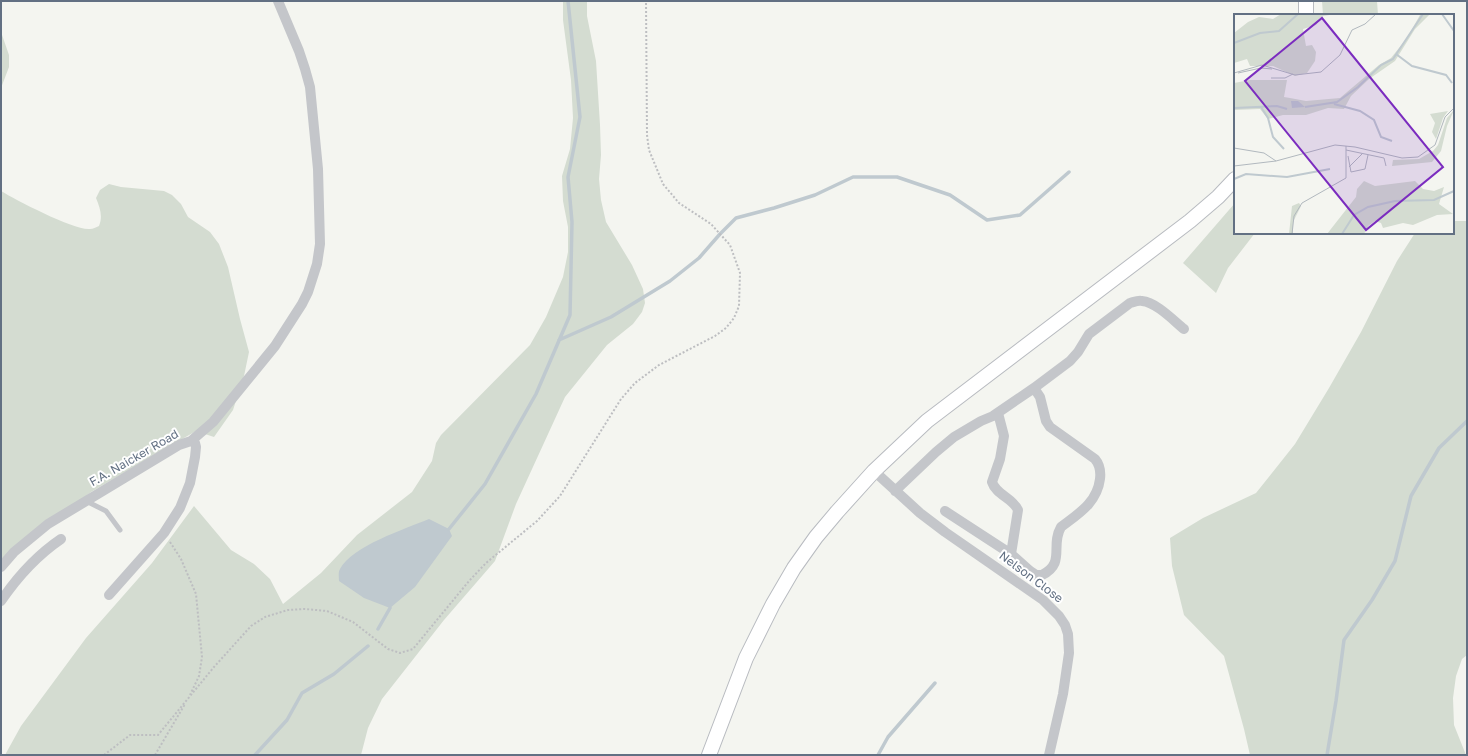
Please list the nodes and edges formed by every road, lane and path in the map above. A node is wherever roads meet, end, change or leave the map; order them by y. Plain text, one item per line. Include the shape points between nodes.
1 (278, 1) edge
2 (646, 1) edge
3 (1306, 1) edge
4 (1306, 14) edge
5 (1234, 180) edge
6 (1184, 329) dead end
7 (1034, 388) junction
8 (998, 413) junction
9 (191, 441) junction
10 (874, 471) junction
11 (895, 491) junction
12 (85, 501) junction
13 (945, 511) dead end
14 (120, 530) dead end
15 (164, 533) junction
16 (61, 539) dead end
17 (1011, 554) junction
18 (1, 567) edge
19 (109, 595) dead end
20 (1, 601) edge
21 (188, 700) junction
22 (104, 755) edge
23 (155, 755) edge
24 (709, 755) edge
25 (1049, 755) edge

1 - 9 street via 299,51 310,88 318,169 320,244 317,264 302,304 275,346 213,422
2 - 21 path via 649,150 663,184 679,203 711,224 730,245 740,273 739,306 734,318 715,336 659,365 635,383 620,399 560,496 537,521 486,563 413,649 400,653 388,649 353,622 326,611 288,610 264,617 251,626
3 - 4 main road
5 - 10 main road via 1190,221 927,421
6 - 7 street via 1158,308 1143,301 1130,303 1089,334 1070,361
7 - 8 street
7 - 17 street via 1040,397 1050,427 1095,459 1099,464 1100,477 1094,499 1061,527 1057,536 1056,559 1049,572 1036,575
8 - 11 street via 954,437
8 - 17 street via 1004,436 992,482 995,489 1018,510
9 - 12 street, F.A. Naicker Road via 179,445
9 - 15 street, F.A. Naicker Road via 195,443 196,453 190,483 180,508
10 - 11 street, Nelson Close
10 - 24 main road via 816,537 790,574 746,658
11 - 25 street, Nelson Close via 945,532 1043,600 1065,625 1069,653 1063,694
12 - 14 lane via 106,511
12 - 18 street, F.A. Naicker Road via 48,524 14,552
13 - 17 street
15 - 19 street, F.A. Naicker Road
15 - 21 path via 181,559 196,594 202,657 199,676
16 - 20 street via 29,564
21 - 22 path via 158,735 130,736
21 - 23 path

